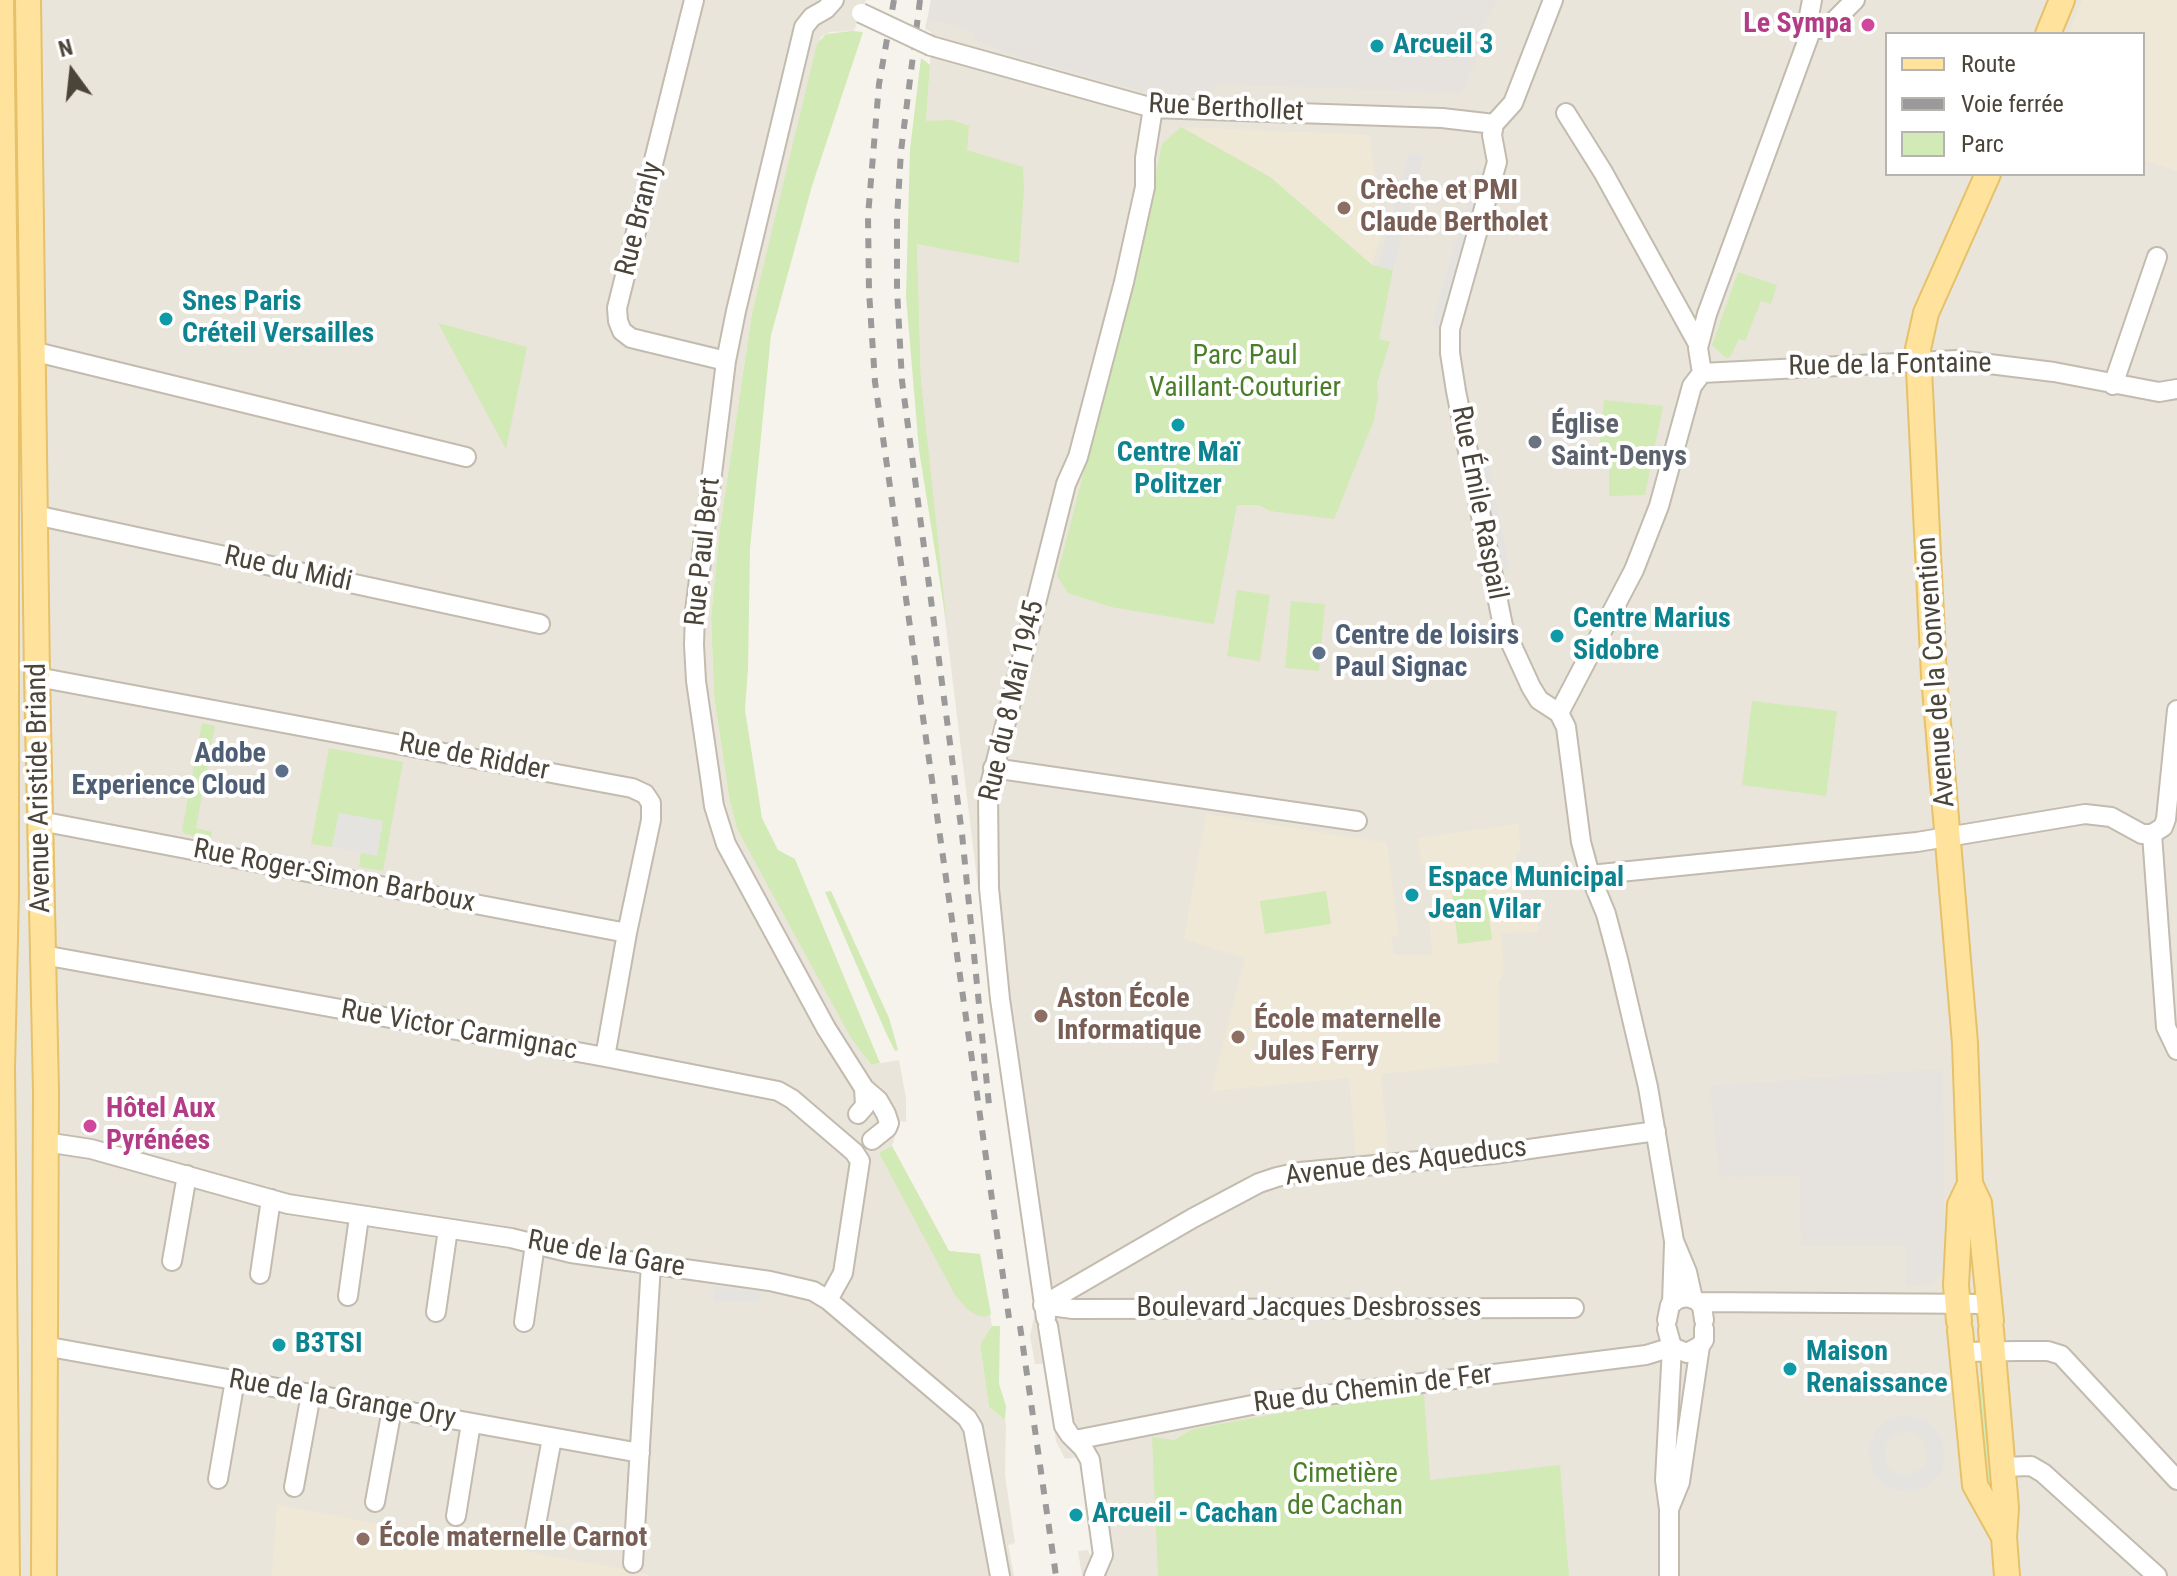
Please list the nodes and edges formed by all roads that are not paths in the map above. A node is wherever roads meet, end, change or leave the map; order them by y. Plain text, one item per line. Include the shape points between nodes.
1 (1, 0) edge
2 (28, 0) edge
3 (694, 0) edge
4 (833, 0) edge
5 (1553, 0) edge
6 (1812, 0) edge
7 (1855, 0) edge
8 (2062, 0) edge
9 (1812, 28) junction
10 (2049, 32) edge
11 (1153, 108) junction
12 (1566, 113) dead end
13 (1494, 124) junction
14 (1987, 176) edge
15 (2, 177) edge
16 (2, 204) edge
17 (2, 248) edge
18 (2157, 257) dead end
19 (1698, 344) junction
20 (32, 351) junction
21 (726, 361) junction
22 (1919, 362) junction
23 (1700, 374) junction
24 (2113, 385) junction
25 (2177, 389) edge
26 (466, 457) dead end
27 (3, 482) edge
28 (35, 515) junction
29 (540, 624) dead end
30 (37, 677) junction
31 (2177, 710) edge
32 (1559, 713) junction
33 (3, 732) edge
34 (993, 768) junction
35 (40, 821) junction
36 (1357, 821) dead end
37 (2152, 834) junction
38 (1949, 838) junction
39 (1590, 875) junction
40 (627, 933) junction
41 (2, 949) edge
42 (43, 955) junction
43 (2177, 1050) edge
44 (605, 1057) junction
45 (1, 1068) edge
46 (46, 1070) junction
47 (864, 1088) junction
48 (829, 1130) junction
49 (1656, 1131) junction
50 (45, 1142) junction
51 (864, 1146) junction
52 (187, 1175) junction
53 (1970, 1184) junction
54 (271, 1199) junction
55 (359, 1217) junction
56 (448, 1229) junction
57 (1674, 1241) junction
58 (535, 1244) junction
59 (172, 1261) dead end
60 (651, 1264) junction
61 (260, 1274) dead end
62 (348, 1296) dead end
63 (828, 1300) junction
64 (1695, 1300) junction
65 (1574, 1308) dead end
66 (436, 1312) dead end
67 (1046, 1316) junction
68 (524, 1322) dead end
69 (1669, 1325) junction
70 (1959, 1326) junction
71 (1991, 1326) junction
72 (1703, 1332) junction
73 (44, 1346) junction
74 (235, 1380) junction
75 (311, 1394) junction
76 (392, 1409) junction
77 (471, 1423) junction
78 (552, 1438) junction
79 (1075, 1440) junction
80 (640, 1453) junction
81 (2000, 1467) junction
82 (218, 1479) dead end
83 (2177, 1480) edge
84 (294, 1487) dead end
85 (1992, 1492) junction
86 (375, 1502) dead end
87 (1669, 1509) junction
88 (456, 1516) dead end
89 (535, 1530) dead end
90 (633, 1563) dead end
91 (7, 1576) edge
92 (44, 1576) edge
93 (1000, 1576) edge
94 (1094, 1576) edge
95 (1669, 1576) edge
96 (2007, 1576) edge
97 (2157, 1576) edge

1 - 15 main road, Avenue Aristide Briand
2 - 20 main road, Avenue Aristide Briand
3 - 21 street, Rue Branly via 618,321 631,338
4 - 11 street, Rue Berthollet, bridge via 931,46
4 - 21 street, Rue Paul Bert via 804,27
5 - 13 street via 1513,103
6 - 9 street
7 - 9 street via 1830,25
8 - 10 main road
9 - 19 street
11 - 13 street, Rue Berthollet
11 - 34 street, Rue du 8 Mai 1945 via 1145,187 1124,282
12 - 19 street
13 - 32 street, Rue Émile Raspail via 1497,162 1450,329 1450,353 1503,626 1539,700
14 - 22 main road, Avenue de la Convention via 1926,313
15 - 16 main road, Avenue Aristide Briand
16 - 17 main road, Avenue Aristide Briand
17 - 27 main road, Avenue Aristide Briand
18 - 24 street
19 - 23 street
20 - 26 street
20 - 28 main road, Avenue Aristide Briand
21 - 47 street, Rue Paul Bert via 695,611 696,681 714,806 726,844
22 - 23 street, Rue de la Fontaine
22 - 24 street, Rue de la Fontaine via 1989,362
22 - 38 main road, Avenue de la Convention via 1934,676
23 - 32 street via 1634,570
24 - 25 street, Rue de la Fontaine via 2159,392
27 - 33 main road, Avenue Aristide Briand
28 - 29 street, Rue du Midi
28 - 30 main road, Avenue Aristide Briand
30 - 35 main road, Avenue Aristide Briand
30 - 40 street, Rue de Ridder via 632,788 645,794 652,809
31 - 37 street via 2166,819
32 - 39 street, Rue Émile Raspail via 1569,738
33 - 41 main road, Avenue Aristide Briand
34 - 36 street
34 - 67 street, Rue du 8 Mai 1945 via 988,793 989,888
35 - 40 street, Rue Roger-Simon Barboux
35 - 42 main road, Avenue Aristide Briand
37 - 38 street via 2111,817 2085,814
37 - 43 street via 2166,1027
38 - 39 street
38 - 53 main road, Avenue de la Convention
39 - 49 street, Rue Émile Raspail via 1614,944
40 - 44 street, Rue de Ridder
41 - 45 main road, Avenue Aristide Briand
42 - 44 street, Rue Victor Carmignac
42 - 46 main road, Avenue Aristide Briand
44 - 48 street, Rue Victor Carmignac via 778,1091
45 - 46 main road
45 - 91 main road, Avenue Aristide Briand
46 - 50 main road, Avenue Aristide Briand
47 - 48 street via 865,1106
47 - 51 street, Rue Paul Bert via 888,1119 887,1128
48 - 51 street, Rue Victor Carmignac
49 - 57 street, Rue Émile Raspail
49 - 67 street, Avenue des Aqueducs via 1277,1177 1193,1218
50 - 52 street, Rue de la Gare
50 - 73 main road, Avenue Aristide Briand
51 - 63 street, Rue Paul Bert via 843,1273
52 - 54 street, Rue de la Gare
52 - 59 street
53 - 70 main road, Avenue de la Convention via 1960,1205
53 - 71 main road, Avenue de la Convention via 1979,1203
54 - 55 street, Rue de la Gare
54 - 61 street
55 - 56 street, Rue de la Gare
55 - 62 street
56 - 58 street, Rue de la Gare
56 - 66 street
57 - 64 street, Rue Émile Raspail
57 - 69 street, Rue Émile Raspail
58 - 60 street, Rue de la Gare
58 - 68 street
60 - 63 street, Rue de la Gare via 770,1281
60 - 80 street
63 - 93 street, Rue de la Gare via 967,1418
64 - 69 street via 1681,1298
64 - 70 street
64 - 72 street, Rue Émile Raspail via 1703,1309
65 - 67 street, Boulevard Jacques Desbrosses via 1073,1309
67 - 79 street, Rue du 8 Mai 1945 via 1064,1426
69 - 72 street via 1687,1353
69 - 79 street, Rue du Chemin de Fer via 1646,1355 1262,1403
69 - 87 street, Rue Émile Raspail
70 - 71 street
70 - 71 street
70 - 85 main road, Avenue de la Convention via 1975,1485
71 - 81 main road, Avenue de la Convention
71 - 83 street via 2061,1355
72 - 87 street via 1680,1482
73 - 74 street, Rue de la Grange Ory
73 - 92 main road, Avenue Aristide Briand
74 - 75 street, Rue de la Grange Ory
74 - 82 street
75 - 76 street, Rue de la Grange Ory
75 - 84 street
76 - 77 street, Rue de la Grange Ory
76 - 86 street
77 - 78 street, Rue de la Grange Ory
77 - 88 street
78 - 80 street, Rue de la Grange Ory
78 - 89 street
79 - 94 street, Rue du 8 Mai 1945 via 1090,1460 1103,1555
80 - 90 street
81 - 85 main road, Avenue de la Convention
81 - 97 street via 2031,1466 2043,1473
85 - 96 main road via 2006,1527
87 - 95 street

